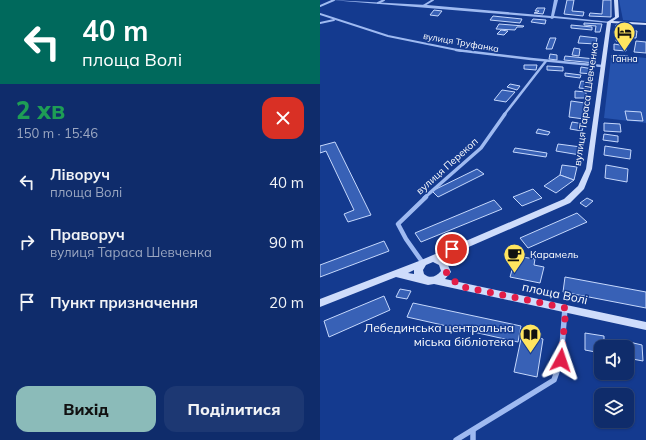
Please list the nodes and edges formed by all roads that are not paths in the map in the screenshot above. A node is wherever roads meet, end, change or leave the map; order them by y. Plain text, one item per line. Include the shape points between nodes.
1 (334, 0) edge
2 (384, 0) edge
3 (433, 0) edge
4 (556, 0) edge
5 (616, 0) edge
6 (378, 3) junction
7 (320, 6) edge
8 (423, 6) junction
9 (320, 14) edge
10 (552, 18) junction
11 (334, 20) junction
12 (609, 22) junction
13 (320, 23) edge
14 (646, 24) edge
15 (546, 61) junction
16 (602, 66) junction
17 (452, 249) junction
18 (426, 261) junction
19 (445, 269) junction
20 (395, 274) junction
21 (422, 279) junction
22 (434, 281) junction
23 (459, 286) junction
24 (320, 303) edge
25 (566, 308) junction
26 (646, 326) edge
27 (473, 431) junction
28 (456, 440) edge
29 (473, 440) edge

1 - 6 street
1 - 7 street
2 - 6 street
3 - 8 street
4 - 10 street
5 - 12 main road, вулиця Тараса Шевченка via 618,14
6 - 8 street
8 - 10 street
9 - 11 street, вулиця Труфанка
10 - 12 street
11 - 13 street
11 - 15 street, вулиця Труфанка via 443,47
12 - 14 main road
12 - 16 main road, вулиця Тараса Шевченка
15 - 16 street, вулиця Труфанка
15 - 18 street, вулиця Перекоп via 481,148 438,184 398,224 414,253
16 - 17 main road, вулиця Тараса Шевченка via 589,168 581,187 567,201
17 - 18 main road, вулиця Тараса Шевченка
17 - 19 main road
18 - 19 main road via 440,261
18 - 20 main road, вулиця Тараса Шевченка
18 - 21 main road via 418,270
19 - 22 main road via 442,277
19 - 23 main road
20 - 21 main road, площа Волі
20 - 24 main road, вулиця Тараса Шевченка
21 - 22 main road, площа Волі
22 - 23 main road, площа Волі
23 - 25 main road, площа Волі
25 - 26 main road, площа Волі
25 - 27 street via 561,360 554,380 534,390
27 - 28 street
27 - 29 street

